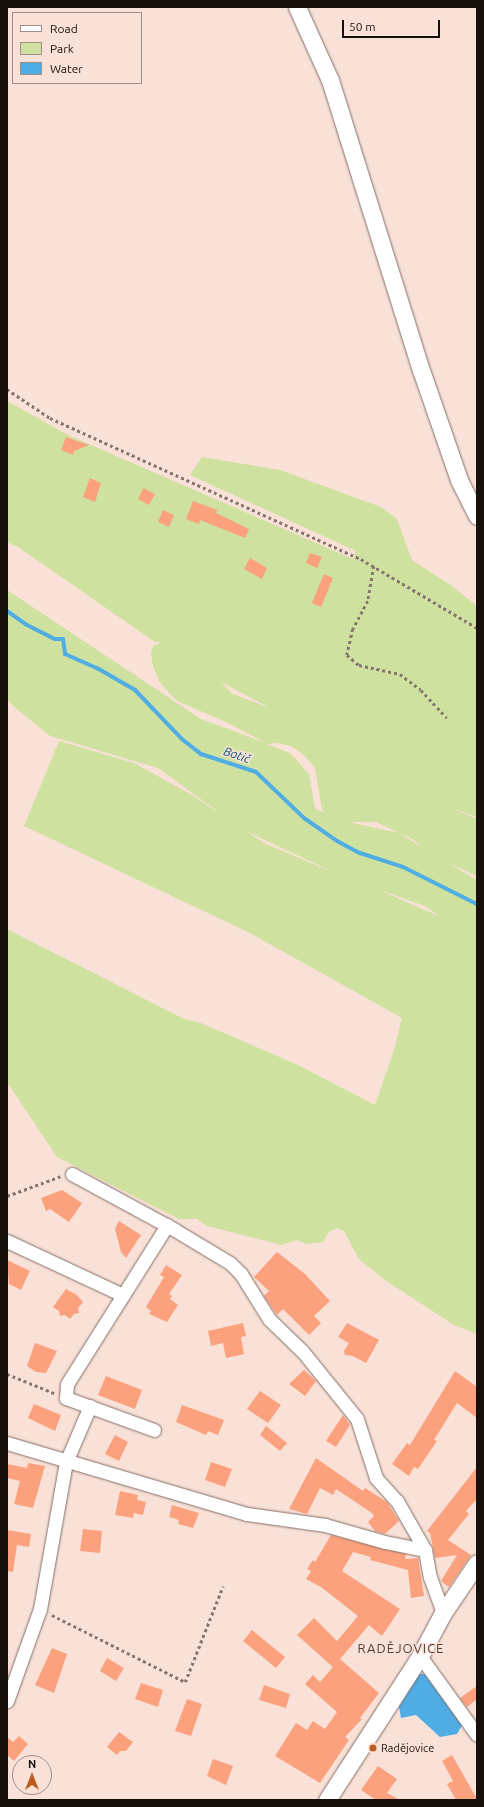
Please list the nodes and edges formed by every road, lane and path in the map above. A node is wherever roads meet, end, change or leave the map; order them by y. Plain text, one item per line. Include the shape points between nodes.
1 (297, 7) edge
2 (7, 389) edge
3 (477, 516) edge
4 (374, 566) junction
5 (477, 628) edge
6 (447, 718) dead end
7 (72, 1174) joint
8 (7, 1196) edge
9 (166, 1225) junction
10 (7, 1241) edge
11 (123, 1295) junction
12 (7, 1374) edge
13 (66, 1398) junction
14 (90, 1406) junction
15 (154, 1430) dead end
16 (7, 1443) edge
17 (66, 1462) junction
18 (425, 1550) junction
19 (477, 1563) edge
20 (223, 1586) dead end
21 (40, 1609) junction
22 (443, 1613) junction
23 (420, 1656) junction
24 (7, 1701) edge
25 (477, 1735) edge
26 (330, 1799) edge

1 - 3 street via 330,80 421,370 459,480
2 - 4 path via 50,418
4 - 5 path
4 - 6 path via 368,602 354,629 347,655 359,665 400,674 421,690
7 - 8 path via 50,1178
7 - 9 street
9 - 11 street
9 - 18 street via 230,1263 241,1274 269,1319 303,1352 357,1419 376,1478 397,1501
10 - 11 street
11 - 13 street via 67,1384
12 - 13 path
13 - 14 street
14 - 15 street
14 - 17 street
16 - 17 street
17 - 18 street via 247,1514 325,1525
17 - 21 street
18 - 22 street via 430,1577
19 - 22 street
20 - 21 path via 185,1682
21 - 24 street
22 - 23 street
23 - 25 street
23 - 26 street

